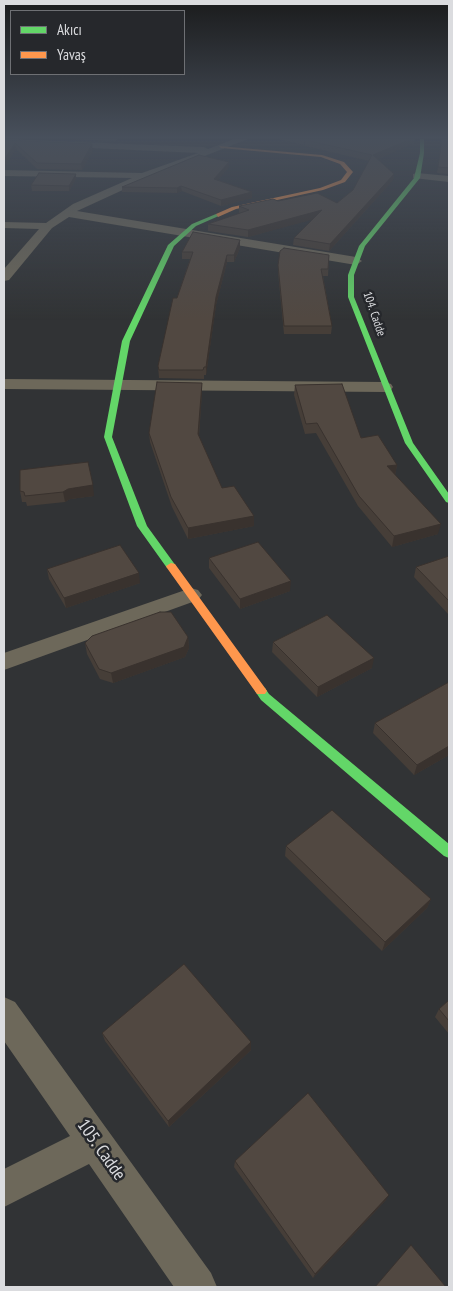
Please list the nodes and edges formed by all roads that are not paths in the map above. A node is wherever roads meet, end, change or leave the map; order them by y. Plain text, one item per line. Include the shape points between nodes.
1 (92, 199) edge
2 (274, 199) edge
3 (399, 199) edge
4 (67, 213) junction
5 (4, 225) edge
6 (48, 226) junction
7 (186, 232) junction
8 (356, 261) junction
9 (4, 277) edge
10 (4, 384) edge
11 (118, 384) junction
12 (385, 387) junction
13 (449, 500) edge
14 (191, 595) junction
15 (4, 662) edge
16 (449, 852) edge
17 (4, 1013) edge
18 (95, 1142) junction
19 (4, 1189) edge
20 (198, 1287) edge

1 - 4 street
2 - 7 street via 234,208 194,225
3 - 8 street, 104. Cadde via 362,246
4 - 6 street
4 - 7 street
5 - 6 street
6 - 9 street
7 - 8 street
7 - 11 street via 171,245 126,341
8 - 12 street, 104. Cadde via 351,275 351,297
10 - 11 street
11 - 12 street
11 - 14 street via 108,437 142,526
12 - 13 street, 104. Cadde via 409,443
14 - 15 street
14 - 16 street via 265,698
17 - 18 street, 105. Cadde
18 - 19 street
18 - 20 street, 105. Cadde

